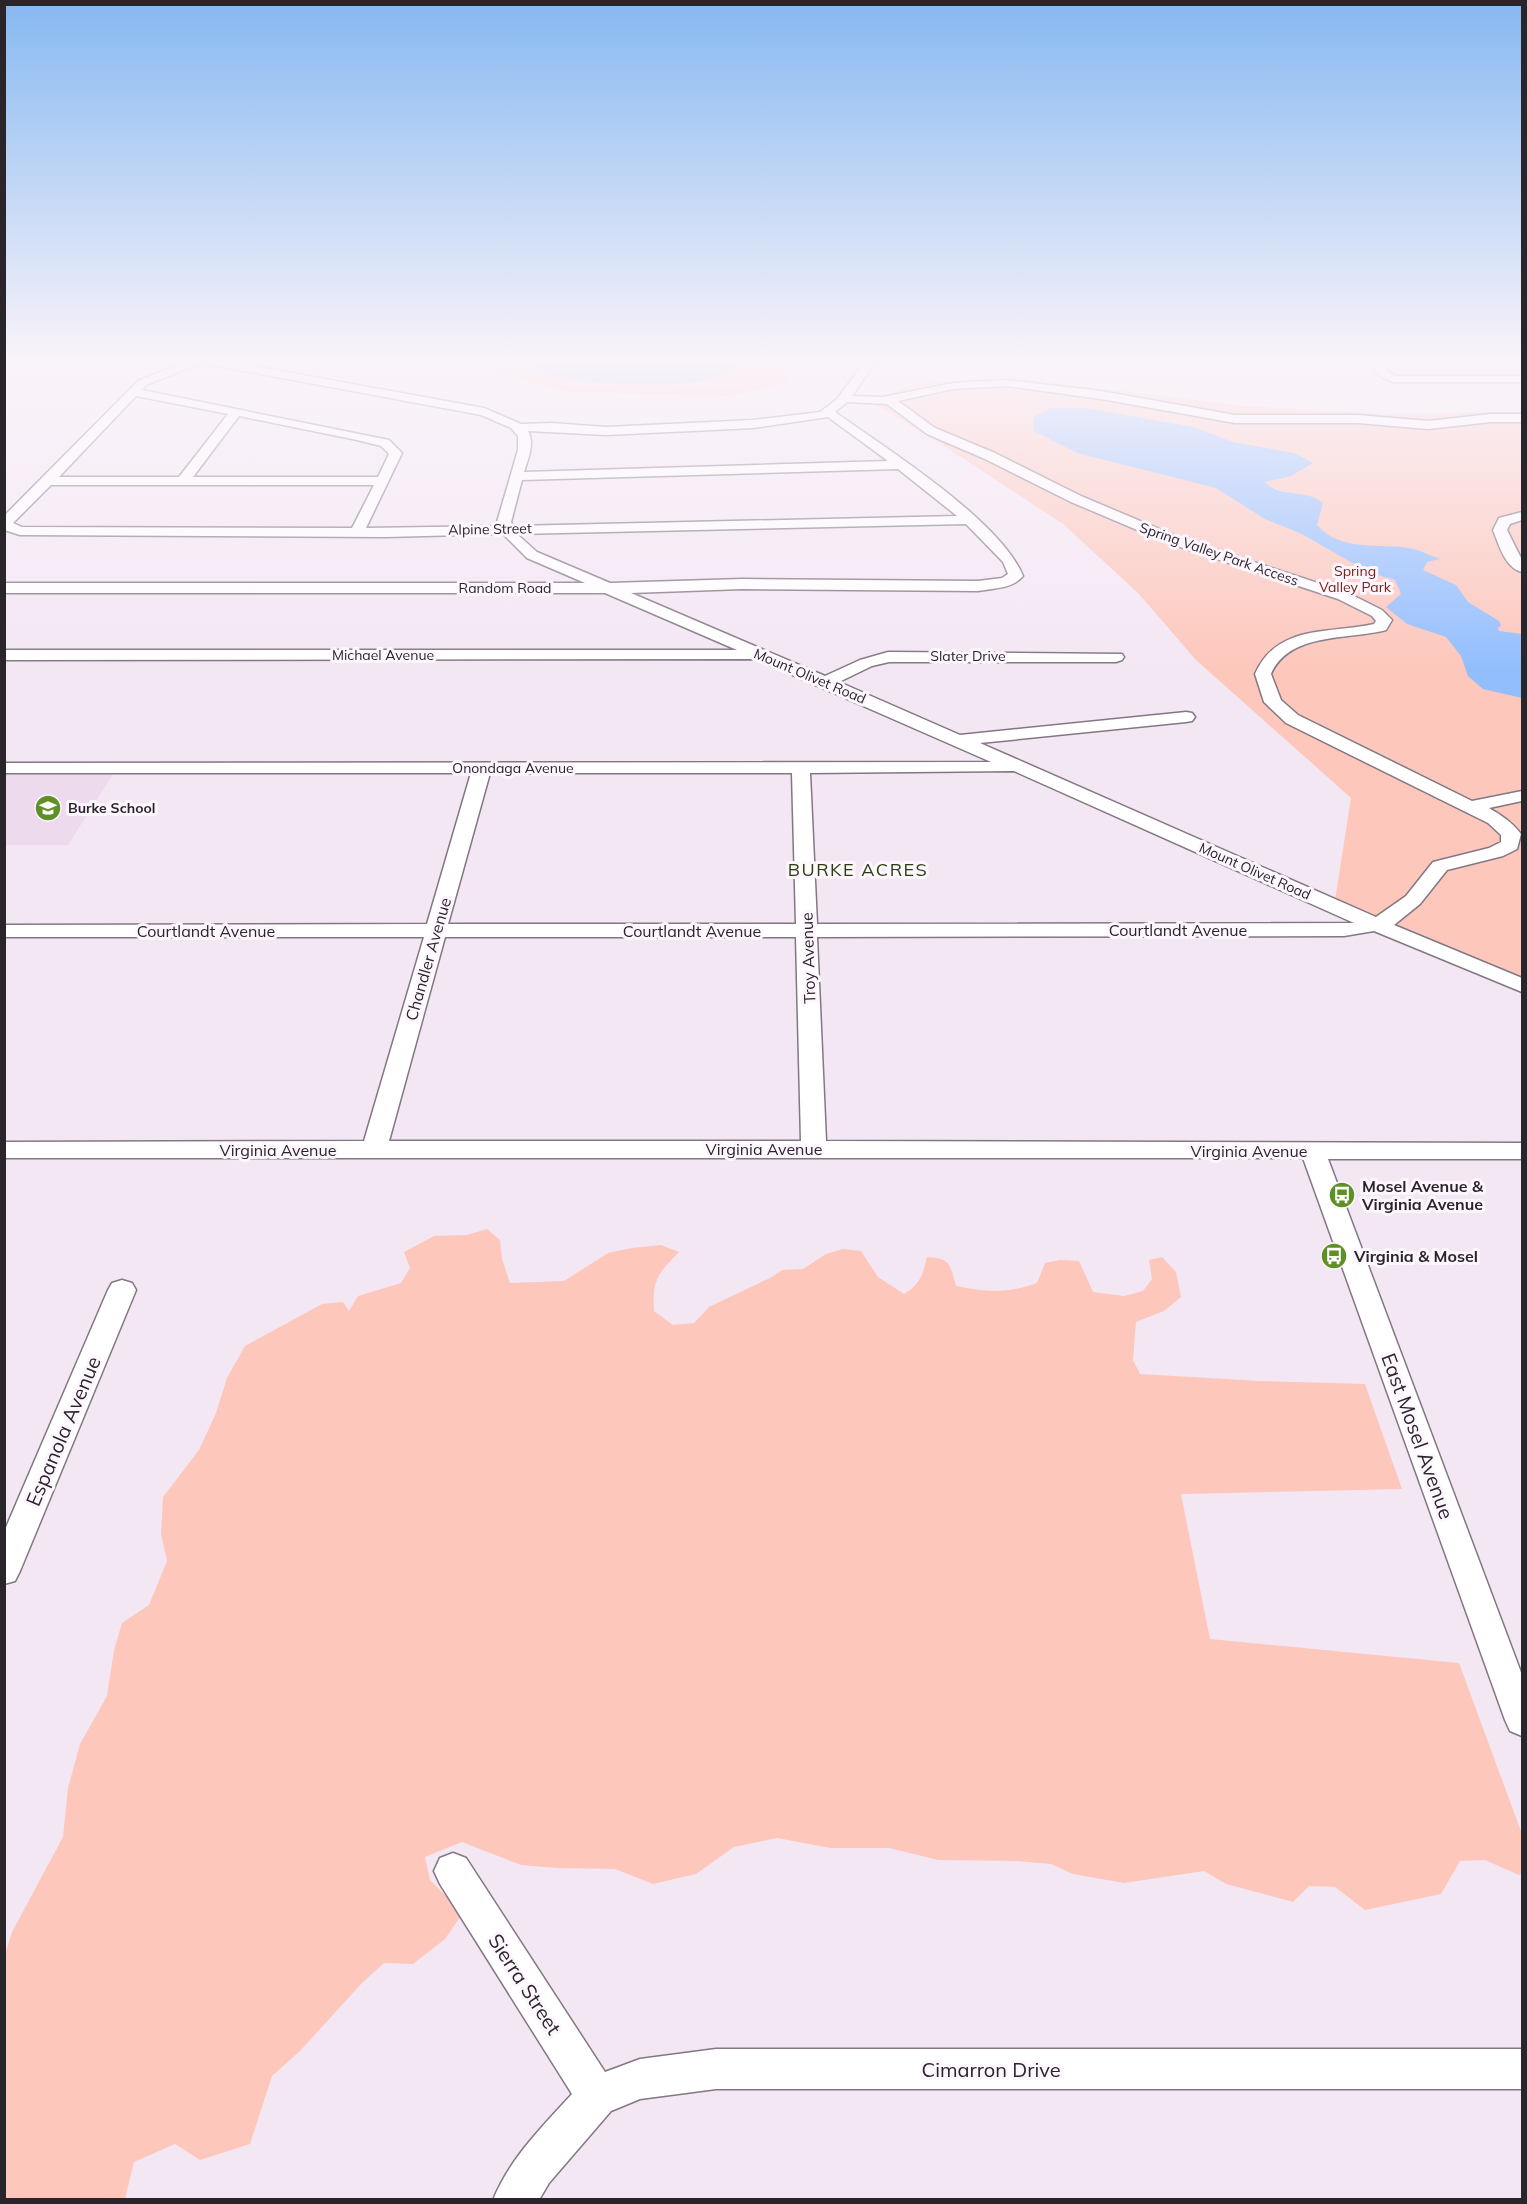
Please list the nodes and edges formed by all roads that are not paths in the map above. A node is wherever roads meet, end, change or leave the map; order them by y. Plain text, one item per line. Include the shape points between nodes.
1 (66, 462) edge
2 (198, 462) edge
3 (392, 462) edge
4 (520, 462) edge
5 (895, 462) edge
6 (998, 462) edge
7 (899, 465) junction
8 (516, 476) junction
9 (48, 481) junction
10 (183, 481) junction
11 (382, 481) junction
12 (1522, 516) edge
13 (971, 520) junction
14 (6, 526) edge
15 (508, 530) junction
16 (358, 531) junction
17 (1522, 568) edge
18 (4, 588) edge
19 (603, 588) junction
20 (4, 655) edge
21 (762, 655) junction
22 (1116, 657) dead end
23 (824, 683) junction
24 (1186, 717) dead end
25 (958, 740) junction
26 (801, 767) junction
27 (1021, 767) junction
28 (4, 768) edge
29 (482, 768) junction
30 (1522, 796) edge
31 (1473, 806) junction
32 (1378, 924) junction
33 (4, 931) edge
34 (436, 931) junction
35 (807, 931) junction
36 (1522, 986) edge
37 (814, 1149) junction
38 (4, 1150) edge
39 (374, 1150) junction
40 (1522, 1151) edge
41 (1313, 1152) junction
42 (122, 1290) dead end
43 (7, 1557) edge
44 (1520, 1704) edge
45 (453, 1871) dead end
46 (1522, 2069) edge
47 (597, 2096) junction
48 (514, 2199) edge

1 - 9 street
2 - 10 street
3 - 11 street
4 - 8 street
5 - 7 street
6 - 31 street, Spring Valley Park Access via 1150,531 1342,596 1377,613 1384,620 1380,627 1301,640 1277,652 1265,665 1268,692 1282,711 1304,726
7 - 8 street
7 - 13 street
8 - 15 street via 505,513
9 - 10 street
9 - 14 street
10 - 11 street
11 - 16 street
12 - 17 street via 1504,521 1500,530 1512,558
13 - 15 street, Alpine Street
13 - 19 street, Random Road via 1012,561 1016,576 1006,582 978,586 742,584
14 - 16 street, Alpine Street via 20,531
15 - 16 street, Alpine Street
15 - 19 street, Mount Olivet Road via 532,555
18 - 19 street, Random Road
19 - 21 street, Mount Olivet Road
20 - 21 street, Michael Avenue
21 - 23 street, Mount Olivet Road
22 - 23 street, Slater Drive via 888,657
23 - 25 street, Mount Olivet Road
24 - 25 street
25 - 27 street, Mount Olivet Road
26 - 27 street, Onondaga Avenue
26 - 29 street, Onondaga Avenue
26 - 35 street, Troy Avenue
27 - 32 street, Mount Olivet Road
28 - 29 street, Onondaga Avenue
29 - 34 street, Chandler Avenue
30 - 31 street
31 - 32 street, Spring Valley Park Access via 1505,826 1511,834 1510,845 1440,866 1425,888
32 - 35 street, Courtlandt Avenue via 1344,930
32 - 36 street, Mount Olivet Road
33 - 34 street, Courtlandt Avenue
34 - 35 street, Courtlandt Avenue
34 - 39 street, Chandler Avenue
35 - 37 street, Troy Avenue
37 - 39 street, Virginia Avenue
37 - 41 street, Virginia Avenue
38 - 39 street, Virginia Avenue
40 - 41 street, Virginia Avenue
41 - 44 street, East Mosel Avenue
42 - 43 street, Espanola Avenue
45 - 47 street, Sierra Street
46 - 47 street, Cimarron Drive via 716,2069 640,2079
47 - 48 street, Cimarron Drive via 534,2168

